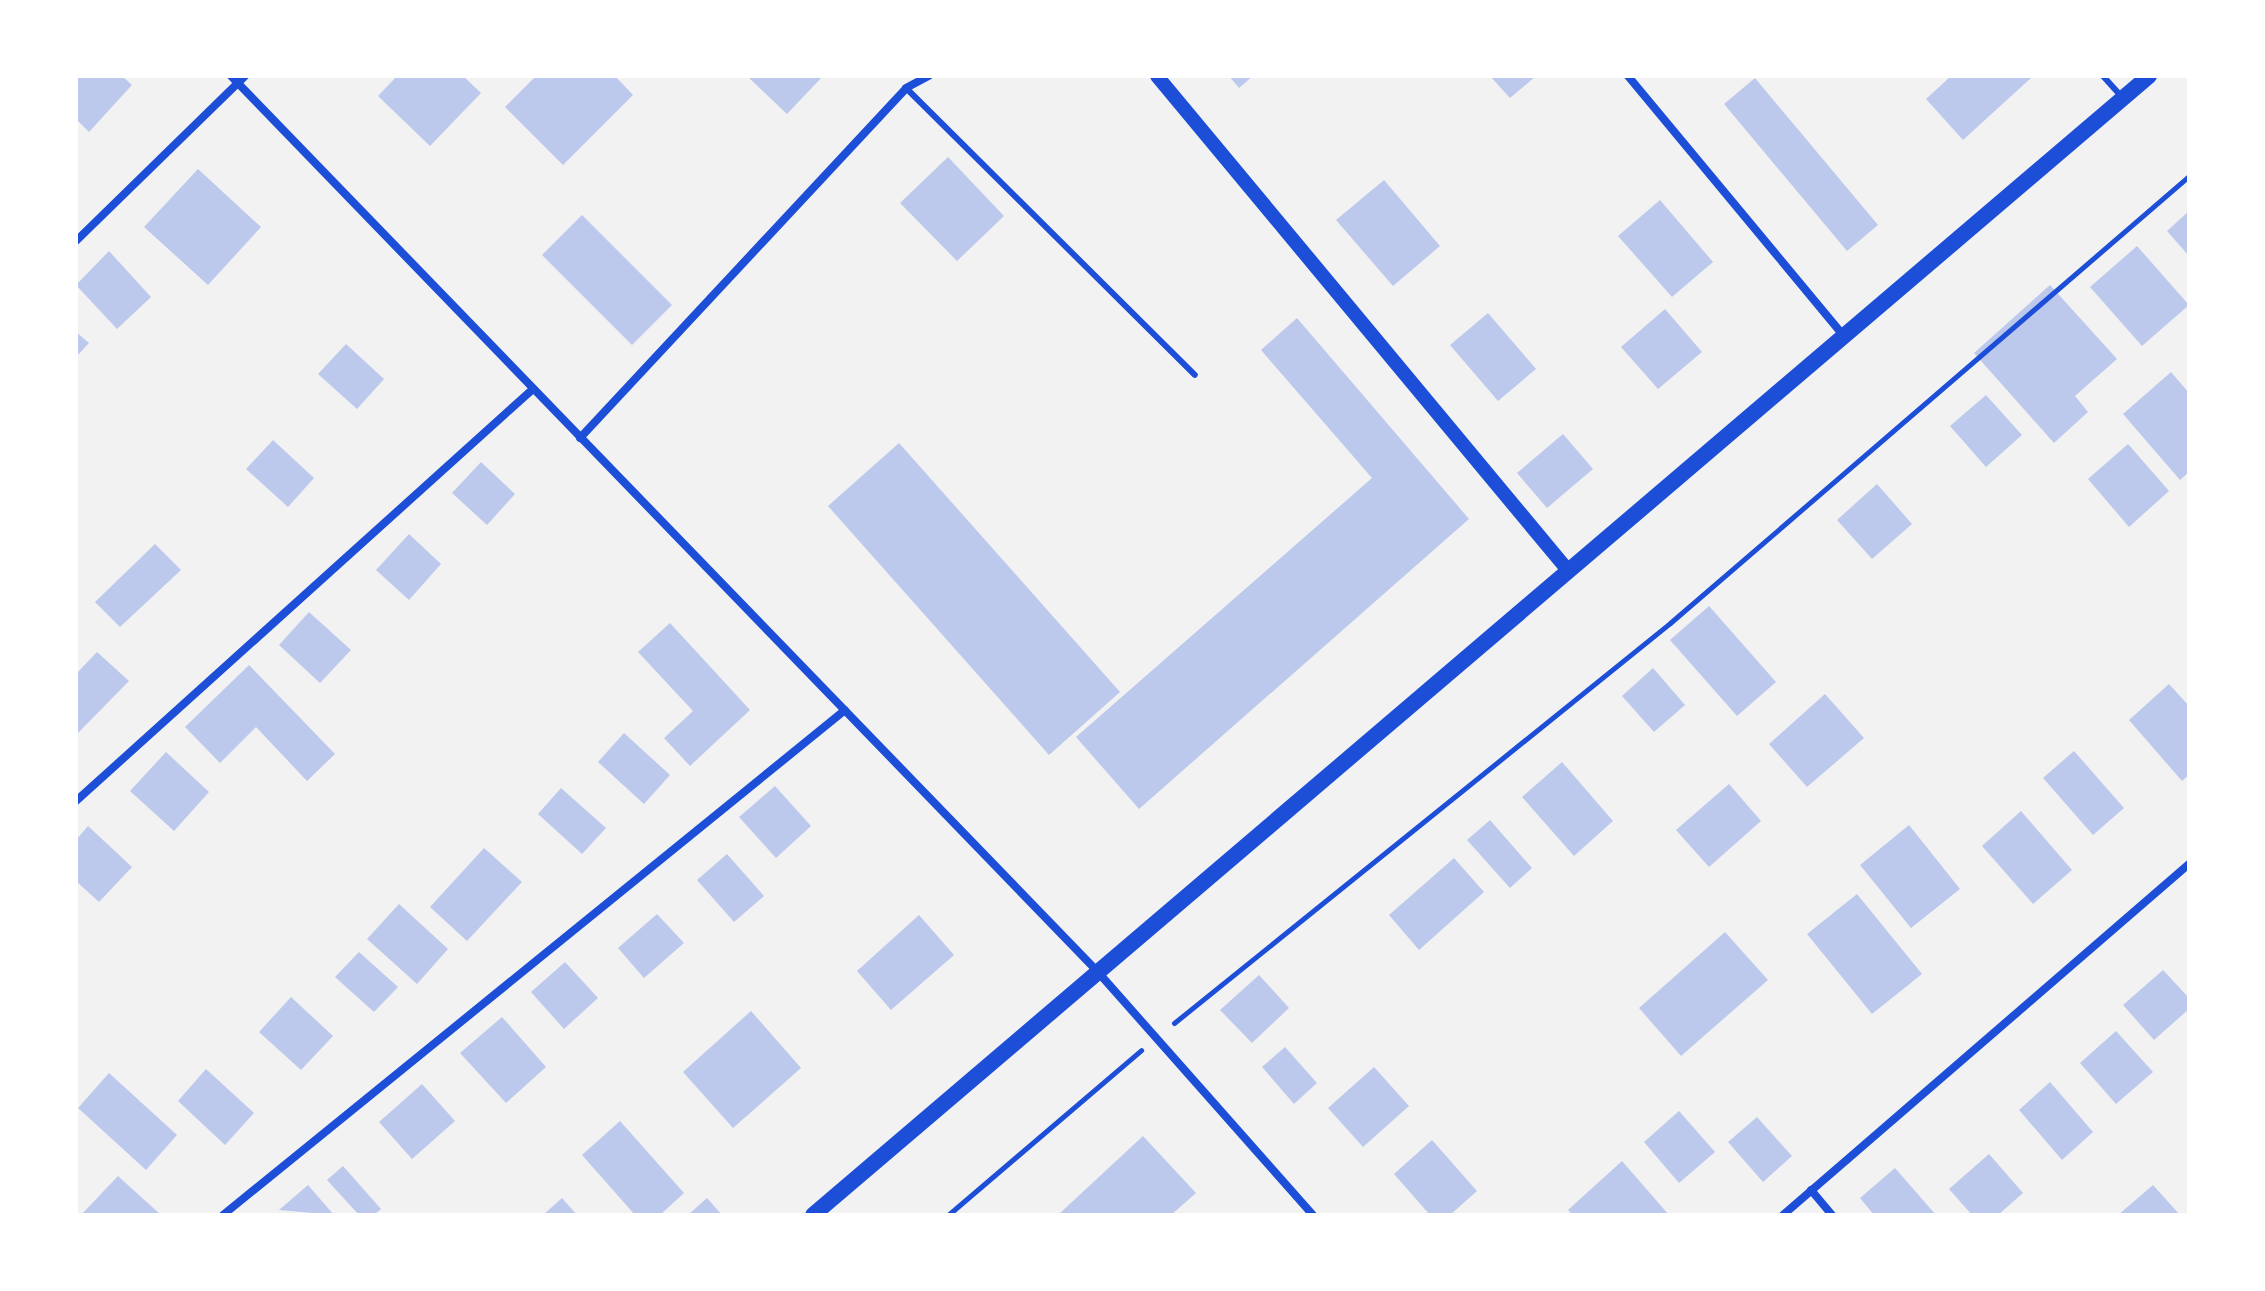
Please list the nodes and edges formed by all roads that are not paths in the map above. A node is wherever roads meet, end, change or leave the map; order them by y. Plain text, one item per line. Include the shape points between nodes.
1 (929, 76) edge
2 (1157, 76) edge
3 (1628, 76) edge
4 (2103, 76) edge
5 (2149, 76) edge
6 (238, 78) edge
7 (906, 88) junction
8 (2123, 98) junction
9 (76, 241) edge
10 (1845, 337) junction
11 (1195, 375) dead end
12 (533, 389) junction
13 (580, 438) junction
14 (1566, 568) junction
15 (845, 710) junction
16 (76, 801) edge
17 (2189, 864) edge
18 (1097, 971) junction
19 (1811, 1190) junction
20 (223, 1215) edge
21 (813, 1215) edge
22 (1313, 1215) edge
23 (1783, 1215) edge
24 (1832, 1215) edge

1 - 7 street
2 - 14 street
3 - 10 street
4 - 8 lane
5 - 8 main road
6 - 9 street
6 - 12 street
7 - 11 lane
7 - 13 street
8 - 10 main road
10 - 14 main road
12 - 13 street
12 - 16 street
13 - 15 street
14 - 18 main road
15 - 18 street
15 - 20 street
17 - 19 street
18 - 21 main road
18 - 22 street
19 - 23 street
19 - 24 street

